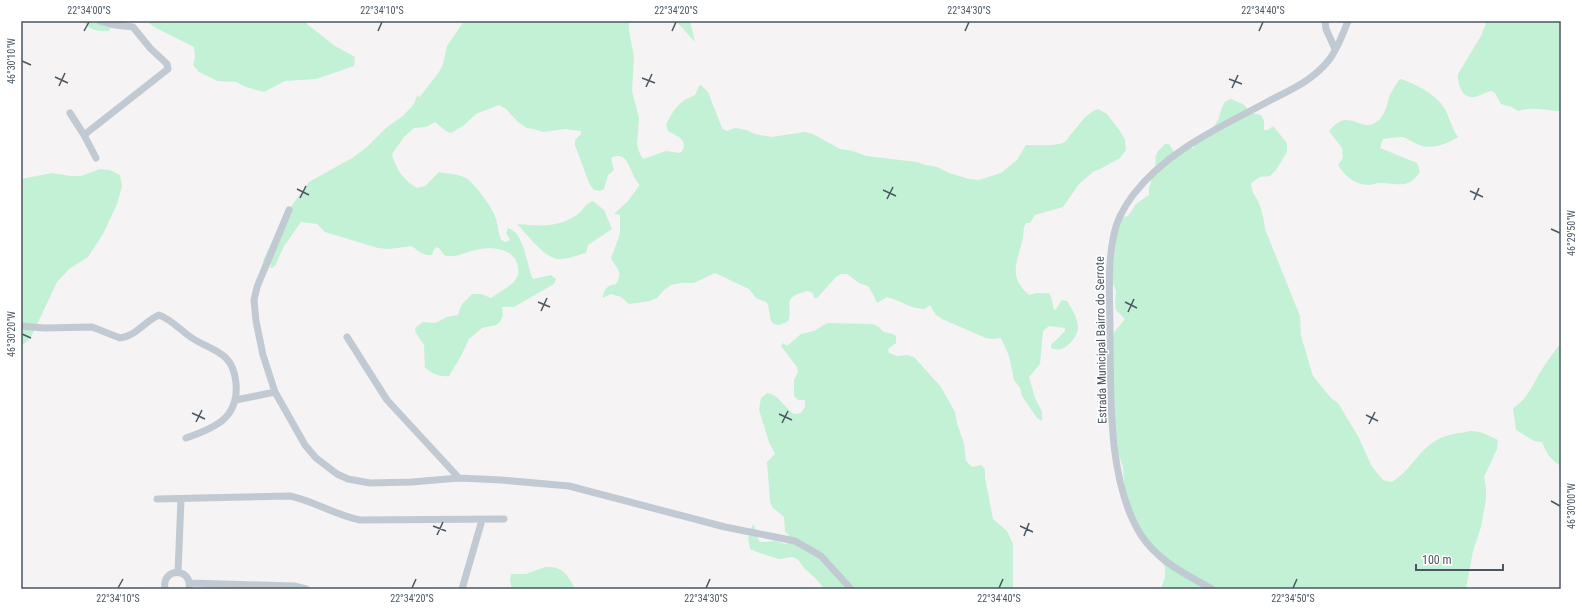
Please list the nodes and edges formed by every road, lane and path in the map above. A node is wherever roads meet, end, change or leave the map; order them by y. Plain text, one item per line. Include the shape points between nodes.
1 (100, 21) edge
2 (1325, 21) edge
3 (1348, 21) edge
4 (1335, 49) junction
5 (70, 113) dead end
6 (84, 135) junction
7 (96, 158) dead end
8 (289, 210) dead end
9 (21, 326) edge
10 (347, 336) dead end
11 (275, 392) junction
12 (236, 400) junction
13 (186, 438) dead end
14 (459, 478) junction
15 (157, 499) dead end
16 (181, 499) junction
17 (504, 519) dead end
18 (482, 520) junction
19 (178, 572) junction
20 (189, 586) edge
21 (165, 589) edge
22 (306, 589) edge
23 (462, 589) edge
24 (851, 589) edge
25 (1212, 589) edge

1 - 6 street via 133,27 167,64 168,69
2 - 4 street
3 - 4 street, Estrada Municipal Bairro do Serrote
4 - 25 street, Estrada Municipal Bairro do Serrote via 1330,60 1303,84 1182,150 1152,173 1132,195 1119,216 1114,233 1109,286 1111,409 1119,477 1124,497 1140,534 1150,548 1161,559
5 - 6 street
6 - 7 street
8 - 11 street via 262,272 254,300 259,338
9 - 12 street via 92,327 125,338 155,317 162,316 201,344 225,357 234,373
10 - 14 street via 387,400
11 - 12 street
11 - 14 street via 305,445 316,458 348,480 404,482
12 - 13 street via 222,421 208,430
14 - 24 street via 569,486 725,527 795,541 821,556
15 - 16 street
16 - 18 street via 290,496 360,520
16 - 19 street
17 - 18 street
18 - 23 street
19 - 20 street via 184,574
19 - 21 street via 166,578
20 - 22 street via 294,586

